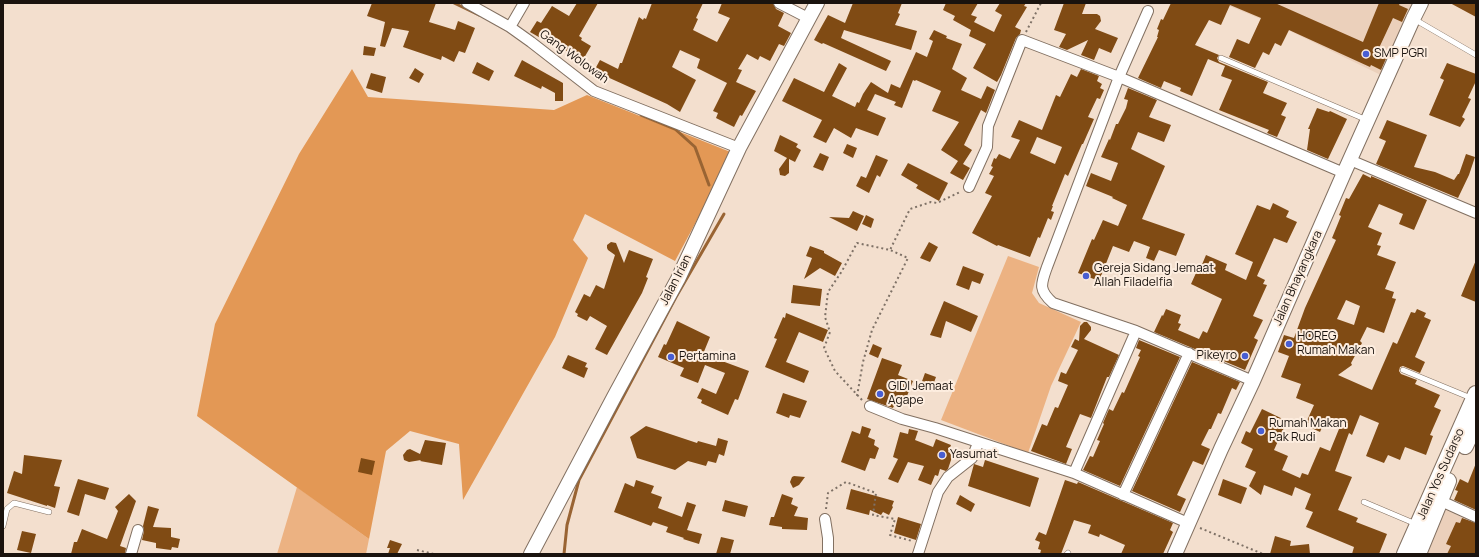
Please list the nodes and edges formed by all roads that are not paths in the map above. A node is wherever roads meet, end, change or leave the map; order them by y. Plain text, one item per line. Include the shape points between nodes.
1 (467, 3) edge
2 (524, 3) edge
3 (779, 3) edge
4 (817, 3) edge
5 (1421, 3) edge
6 (1148, 11) dead end
7 (808, 18) junction
8 (1413, 19) junction
9 (510, 27) junction
10 (1476, 56) edge
11 (1221, 58) dead end
12 (1119, 77) junction
13 (1368, 121) junction
14 (739, 148) junction
15 (1350, 160) junction
16 (1344, 173) junction
17 (969, 187) road end
18 (1476, 212) edge
19 (1136, 331) junction
20 (1189, 352) junction
21 (1403, 370) dead end
22 (1253, 381) junction
23 (1475, 398) edge
24 (870, 406) road end
25 (1476, 422) edge
26 (978, 443) junction
27 (1074, 474) junction
28 (1123, 495) junction
29 (1441, 501) junction
30 (1364, 502) dead end
31 (49, 512) dead end
32 (1476, 517) edge
33 (826, 519) road end
34 (1188, 523) junction
35 (3, 526) edge
36 (1423, 527) junction
37 (138, 530) dead end
38 (131, 554) edge
39 (531, 554) edge
40 (828, 554) edge
41 (918, 554) edge
42 (1175, 554) edge
43 (1405, 554) edge
44 (1418, 554) edge

1 - 9 street, Gang Wolowah
2 - 9 street
3 - 7 street
4 - 7 main road, Jalan Irian
5 - 8 main road, Jalan Bhayangkara
6 - 12 street
7 - 14 main road, Jalan Irian
8 - 10 lane
8 - 13 main road, Jalan Bhayangkara
9 - 14 street, Gang Wolowah via 594,92
11 - 13 lane
12 - 16 street
12 - 17 street via 1022,40 988,126 987,147
12 - 19 street via 1047,267 1042,289 1045,296 1054,303
13 - 15 main road, Jalan Bhayangkara
14 - 39 main road, Jalan Irian via 678,279
15 - 16 main road, Jalan Bhayangkara
15 - 18 street
16 - 22 main road, Jalan Bhayangkara
19 - 20 street
19 - 27 street
20 - 22 street
20 - 28 street
21 - 23 lane
22 - 34 main road, Jalan Bhayangkara
23 - 36 highway, Jalan Yos Sudarso
24 - 26 street
25 - 29 highway, Jalan Yos Sudarso
26 - 27 street
26 - 41 street via 972,458 948,478 938,492
27 - 28 street
28 - 34 street
29 - 32 street
29 - 36 highway, Jalan Yos Sudarso
30 - 36 lane
31 - 35 lane via 14,503 7,509
33 - 40 street
34 - 42 main road, Jalan Bhayangkara
36 - 43 highway, Jalan Yos Sudarso
36 - 44 highway, Jalan Yos Sudarso
37 - 38 street

